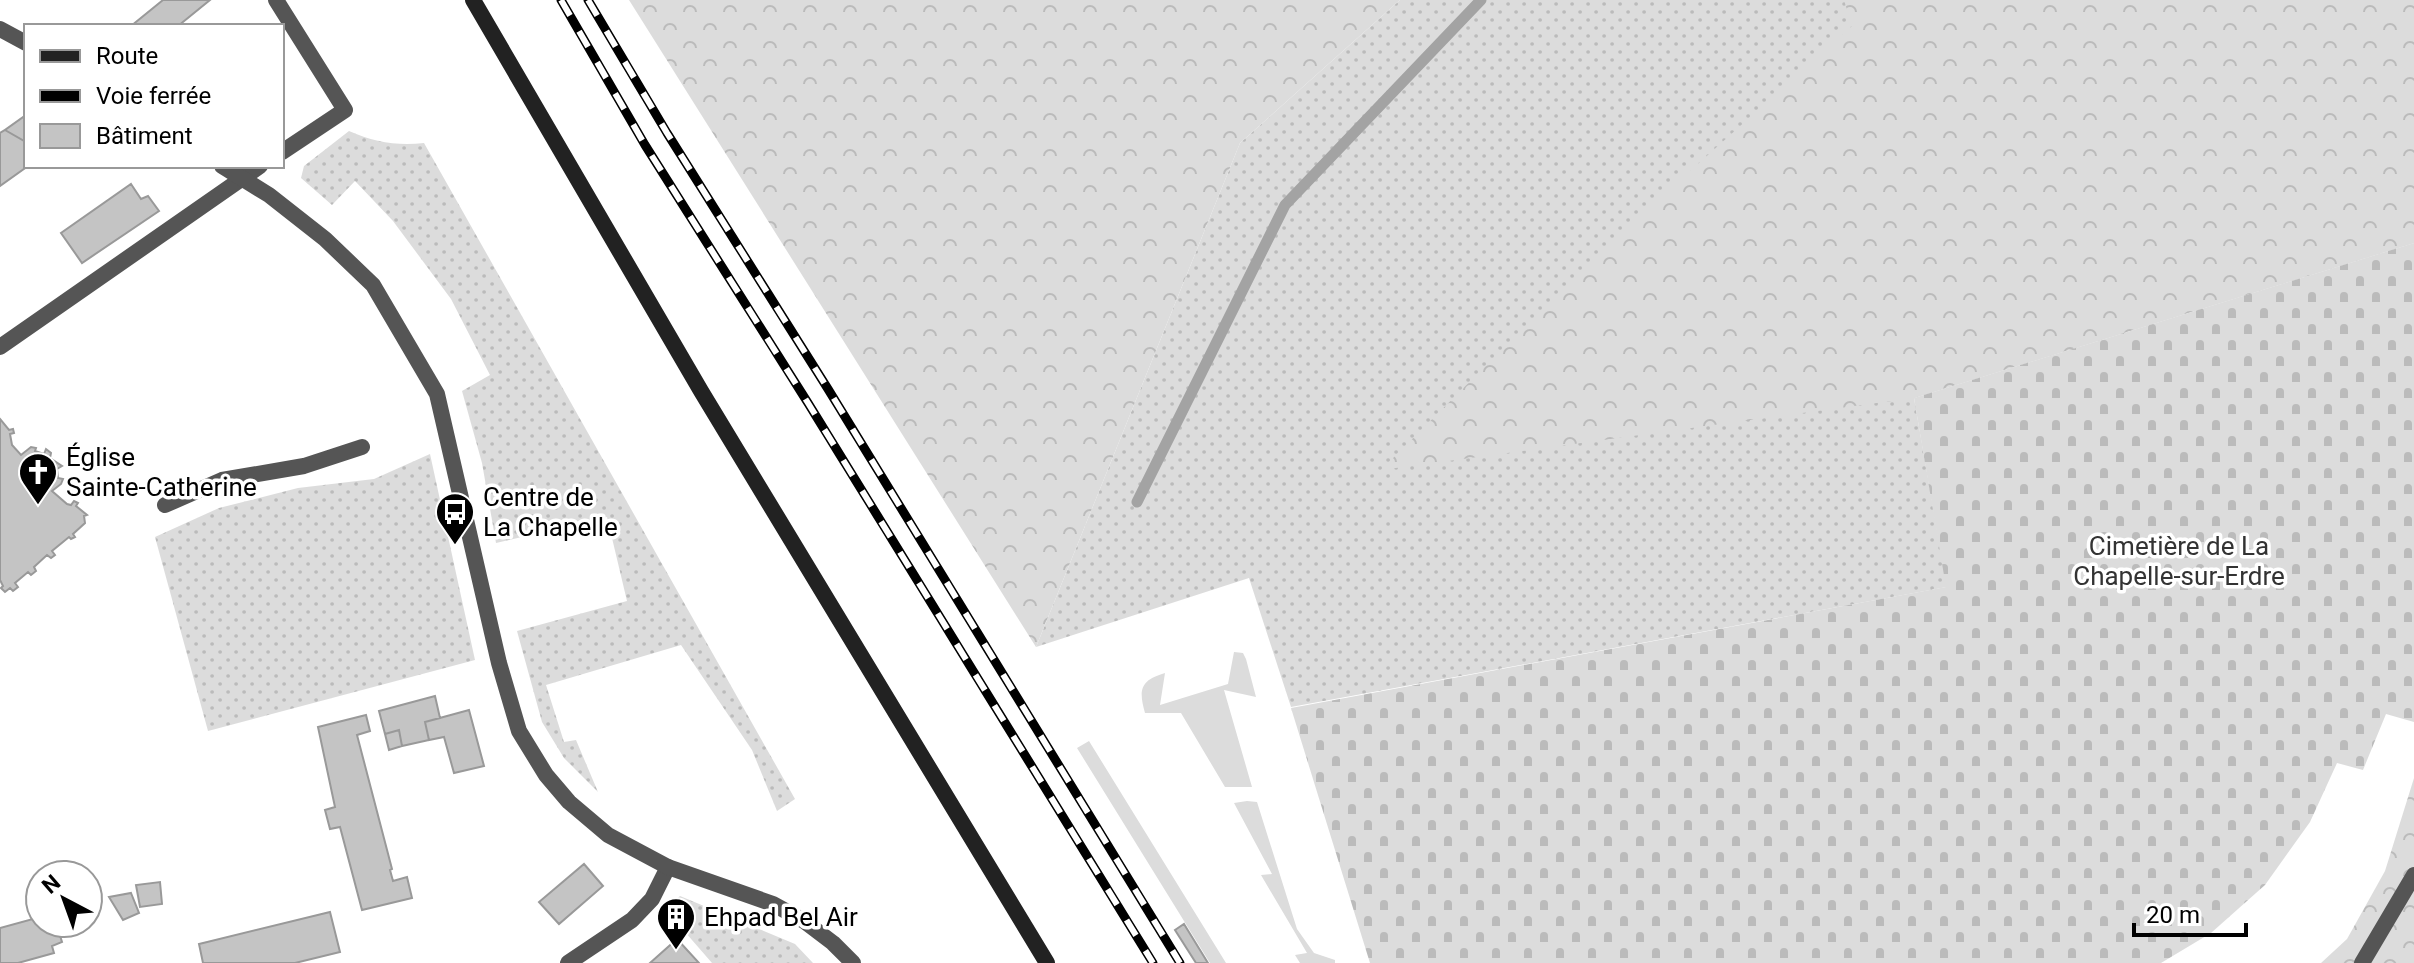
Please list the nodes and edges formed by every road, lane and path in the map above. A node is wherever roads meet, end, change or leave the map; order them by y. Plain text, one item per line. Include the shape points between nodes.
1 (276, 0) edge
2 (473, 0) edge
3 (0, 29) edge
4 (24, 42) edge
5 (284, 151) edge
6 (225, 168) edge
7 (257, 168) edge
8 (241, 179) junction
9 (0, 347) edge
10 (362, 447) dead end
11 (165, 505) dead end
12 (668, 867) junction
13 (2414, 875) edge
14 (568, 963) edge
15 (853, 963) edge
16 (1047, 963) edge
17 (2362, 963) edge

1 - 5 street via 345,110
2 - 16 main road via 693,378
3 - 4 street
6 - 8 street
7 - 8 street
8 - 9 street
8 - 12 street via 325,239 373,285 437,394 519,731 546,775 589,820
10 - 11 street via 304,466 222,480
12 - 14 street via 652,899 632,920
12 - 15 street via 773,904 814,928
13 - 17 street

